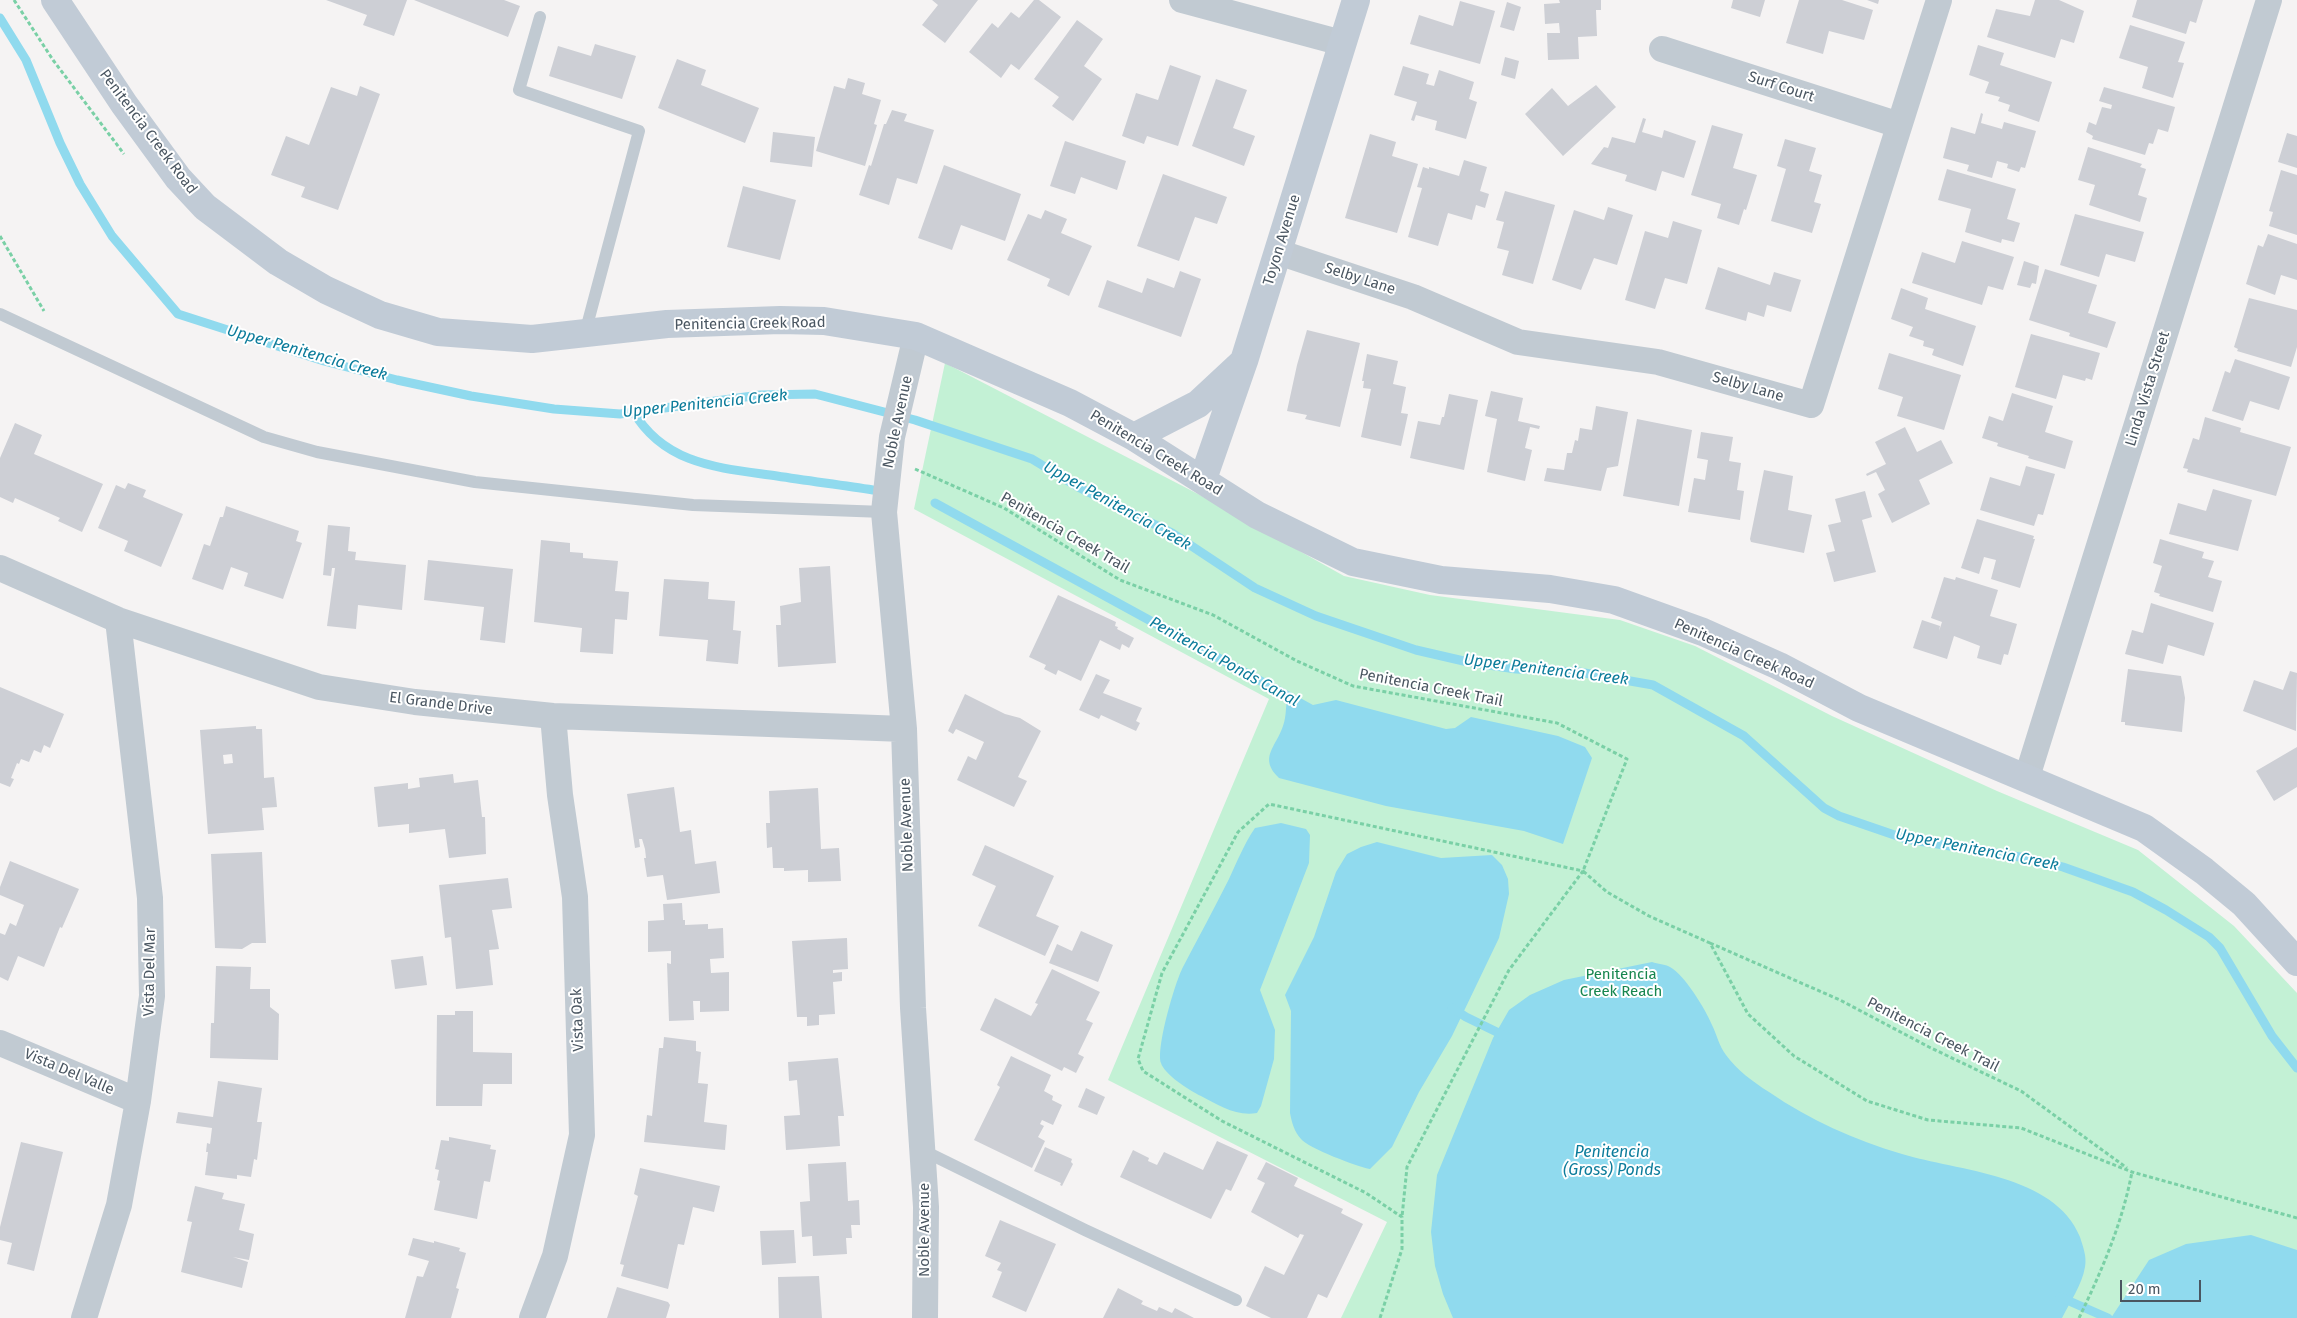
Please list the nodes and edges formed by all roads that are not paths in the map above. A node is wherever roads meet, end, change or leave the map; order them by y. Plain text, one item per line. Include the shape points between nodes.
1 (55, 0) edge
2 (1182, 0) edge
3 (1356, 0) edge
4 (1939, 0) edge
5 (2269, 0) edge
6 (540, 17) dead end
7 (1342, 43) junction
8 (1662, 49) dead end
9 (1899, 125) junction
10 (1278, 252) junction
11 (0, 314) edge
12 (585, 333) junction
13 (916, 336) junction
14 (1244, 361) junction
15 (1134, 437) junction
16 (1203, 479) junction
17 (884, 512) junction
18 (0, 568) edge
19 (118, 620) junction
20 (553, 716) junction
21 (904, 729) junction
22 (2026, 777) junction
23 (2297, 962) edge
24 (0, 1043) edge
25 (138, 1101) junction
26 (924, 1151) junction
27 (1236, 1300) dead end
28 (84, 1318) edge
29 (532, 1318) edge
30 (925, 1318) edge

1 - 12 street, Penitencia Creek Road via 178,178 205,207 278,262 326,290 380,315 438,332 532,339
2 - 7 street
3 - 7 street, Toyon Avenue
4 - 9 street, Selby Lane
5 - 22 street, Linda Vista Street
6 - 12 lane via 519,90 639,131
7 - 10 street, Toyon Avenue
8 - 9 street, Surf Court
9 - 10 street, Selby Lane via 1811,405 1658,362 1518,342 1414,296
10 - 14 street, Toyon Avenue
11 - 17 lane via 264,437 317,452 475,482 693,505
12 - 13 street, Penitencia Creek Road via 667,324 780,320 824,321
13 - 15 street, Penitencia Creek Road via 1070,403
13 - 17 street, Noble Avenue via 891,447
14 - 15 street via 1198,404
14 - 16 street, Toyon Avenue
15 - 16 street, Penitencia Creek Road
16 - 22 street, Penitencia Creek Road via 1257,515 1353,562 1441,580 1550,589 1614,600 1703,632 1779,666 1860,708
17 - 21 street, Noble Avenue
18 - 19 street, El Grande Drive
19 - 20 street, El Grande Drive via 320,687 415,702
19 - 25 street, Vista Del Mar via 150,898 152,996
20 - 21 street, El Grande Drive
20 - 29 street, Vista Oak via 560,795 575,897 582,1135 554,1256
21 - 26 street, Noble Avenue via 913,1008
22 - 23 street, Penitencia Creek Road via 2144,828 2204,870 2244,904
24 - 25 street, Vista Del Valle
25 - 28 street, Vista Del Mar via 119,1205
26 - 27 lane
26 - 30 street, Noble Avenue

